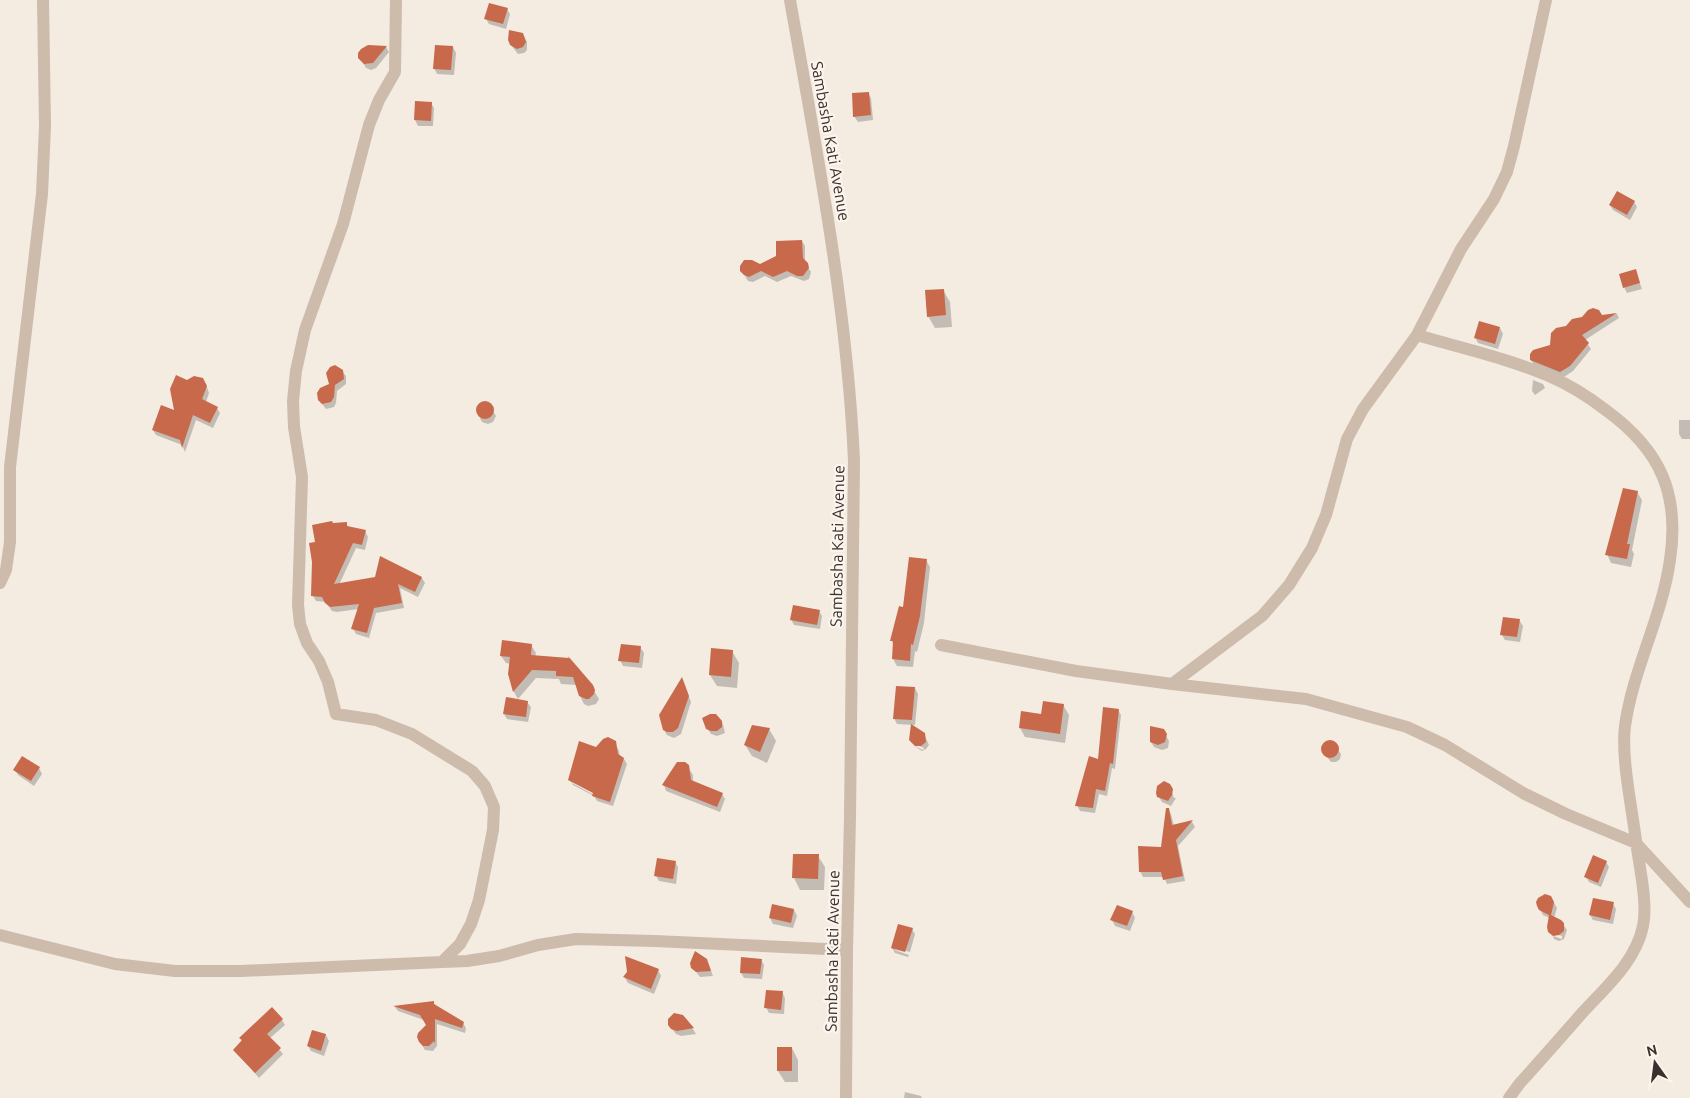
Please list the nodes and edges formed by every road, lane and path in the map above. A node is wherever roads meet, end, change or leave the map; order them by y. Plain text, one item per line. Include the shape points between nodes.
1 (43, 0) edge
2 (396, 0) edge
3 (790, 0) edge
4 (1546, 0) edge
5 (1416, 335) junction
6 (0, 583) edge
7 (941, 645) dead end
8 (1172, 684) junction
9 (1636, 843) junction
10 (1690, 902) edge
11 (0, 935) edge
12 (847, 950) junction
13 (442, 962) junction
14 (846, 1098) edge
15 (1509, 1098) edge

1 - 6 street via 45,126 42,194 10,467 10,542 6,570
2 - 13 street via 395,72 369,125 343,224 305,330 296,371 293,401 302,477 298,604 300,624 328,682 336,714 376,720 412,734 472,771 485,786 494,808 493,830 471,924 460,944
3 - 12 street, Sambasha Kati Avenue via 834,250 852,413
4 - 5 street via 1507,172 1494,199 1461,249
5 - 8 street via 1363,409 1347,439 1326,515 1312,548 1288,585 1262,616
5 - 9 street via 1550,376 1589,397 1626,425 1646,446 1660,468 1669,493 1672,522 1670,560 1625,729
7 - 8 street via 1076,671
8 - 9 street via 1306,699 1407,727 1445,745 1522,793
9 - 10 street
9 - 15 street via 1644,899 1644,926 1634,952
11 - 13 street via 115,964 175,971
12 - 13 street via 576,940 538,945 499,956
12 - 14 street, Sambasha Kati Avenue

